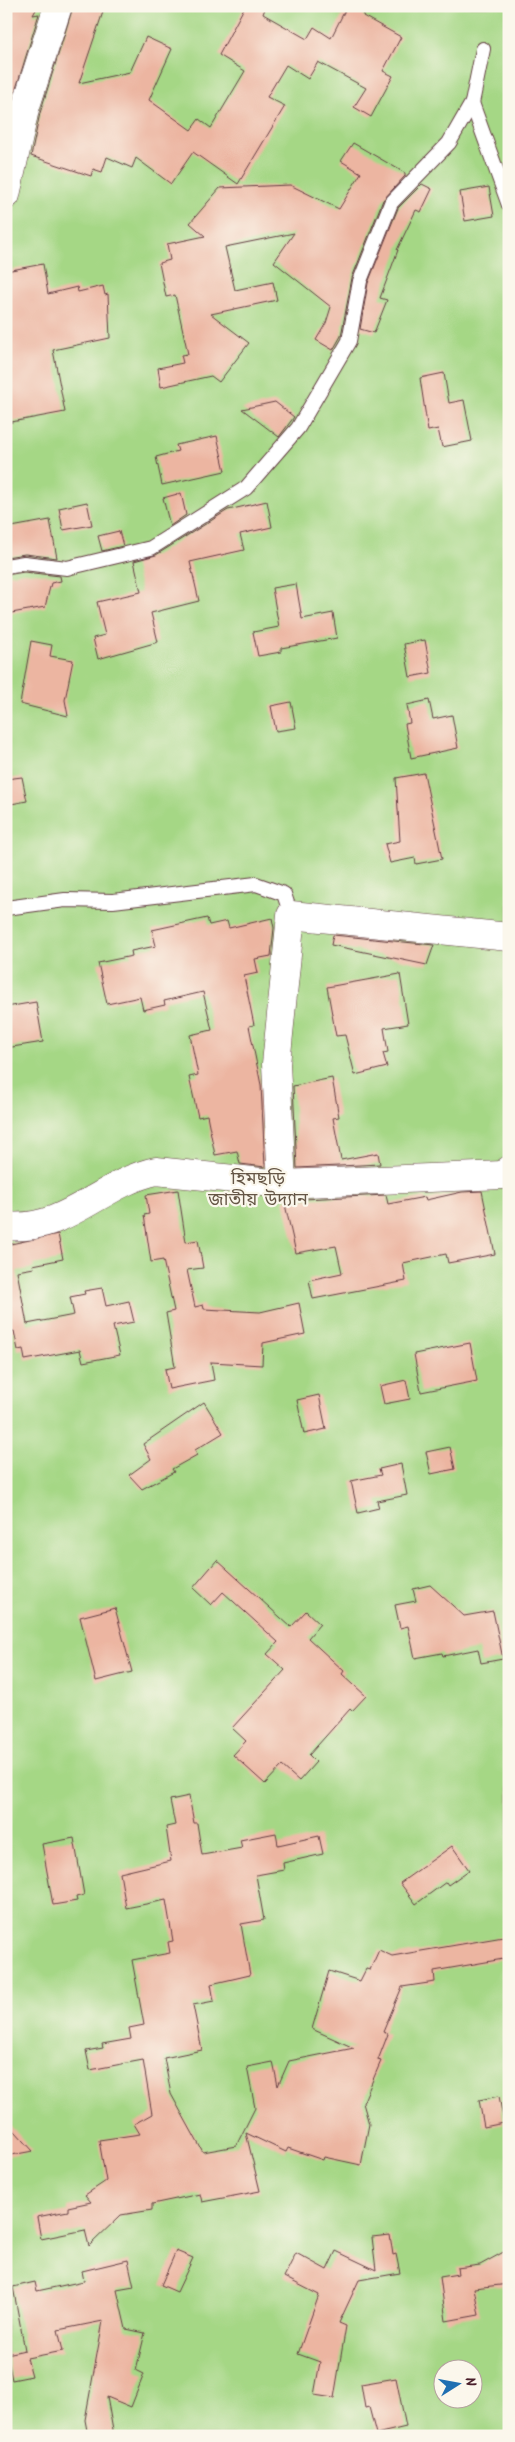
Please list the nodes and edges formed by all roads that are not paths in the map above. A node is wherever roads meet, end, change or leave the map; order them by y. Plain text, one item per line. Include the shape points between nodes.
1 (58, 6) edge
2 (483, 50) dead end
3 (472, 103) junction
4 (6, 195) edge
5 (509, 206) edge
6 (6, 566) edge
7 (6, 908) edge
8 (291, 915) junction
9 (509, 937) edge
10 (509, 1170) edge
11 (282, 1184) junction
12 (6, 1226) edge

1 - 4 street via 25,109
2 - 3 lane
3 - 5 lane
3 - 6 lane via 449,143 391,203 360,281 349,341 298,428 246,488 151,548 67,568 24,563
7 - 8 lane via 65,900 113,901 256,884 284,894
8 - 9 street
8 - 11 street via 276,1064
10 - 11 street via 503,1175
11 - 12 street via 156,1171 138,1174 58,1220 38,1226

